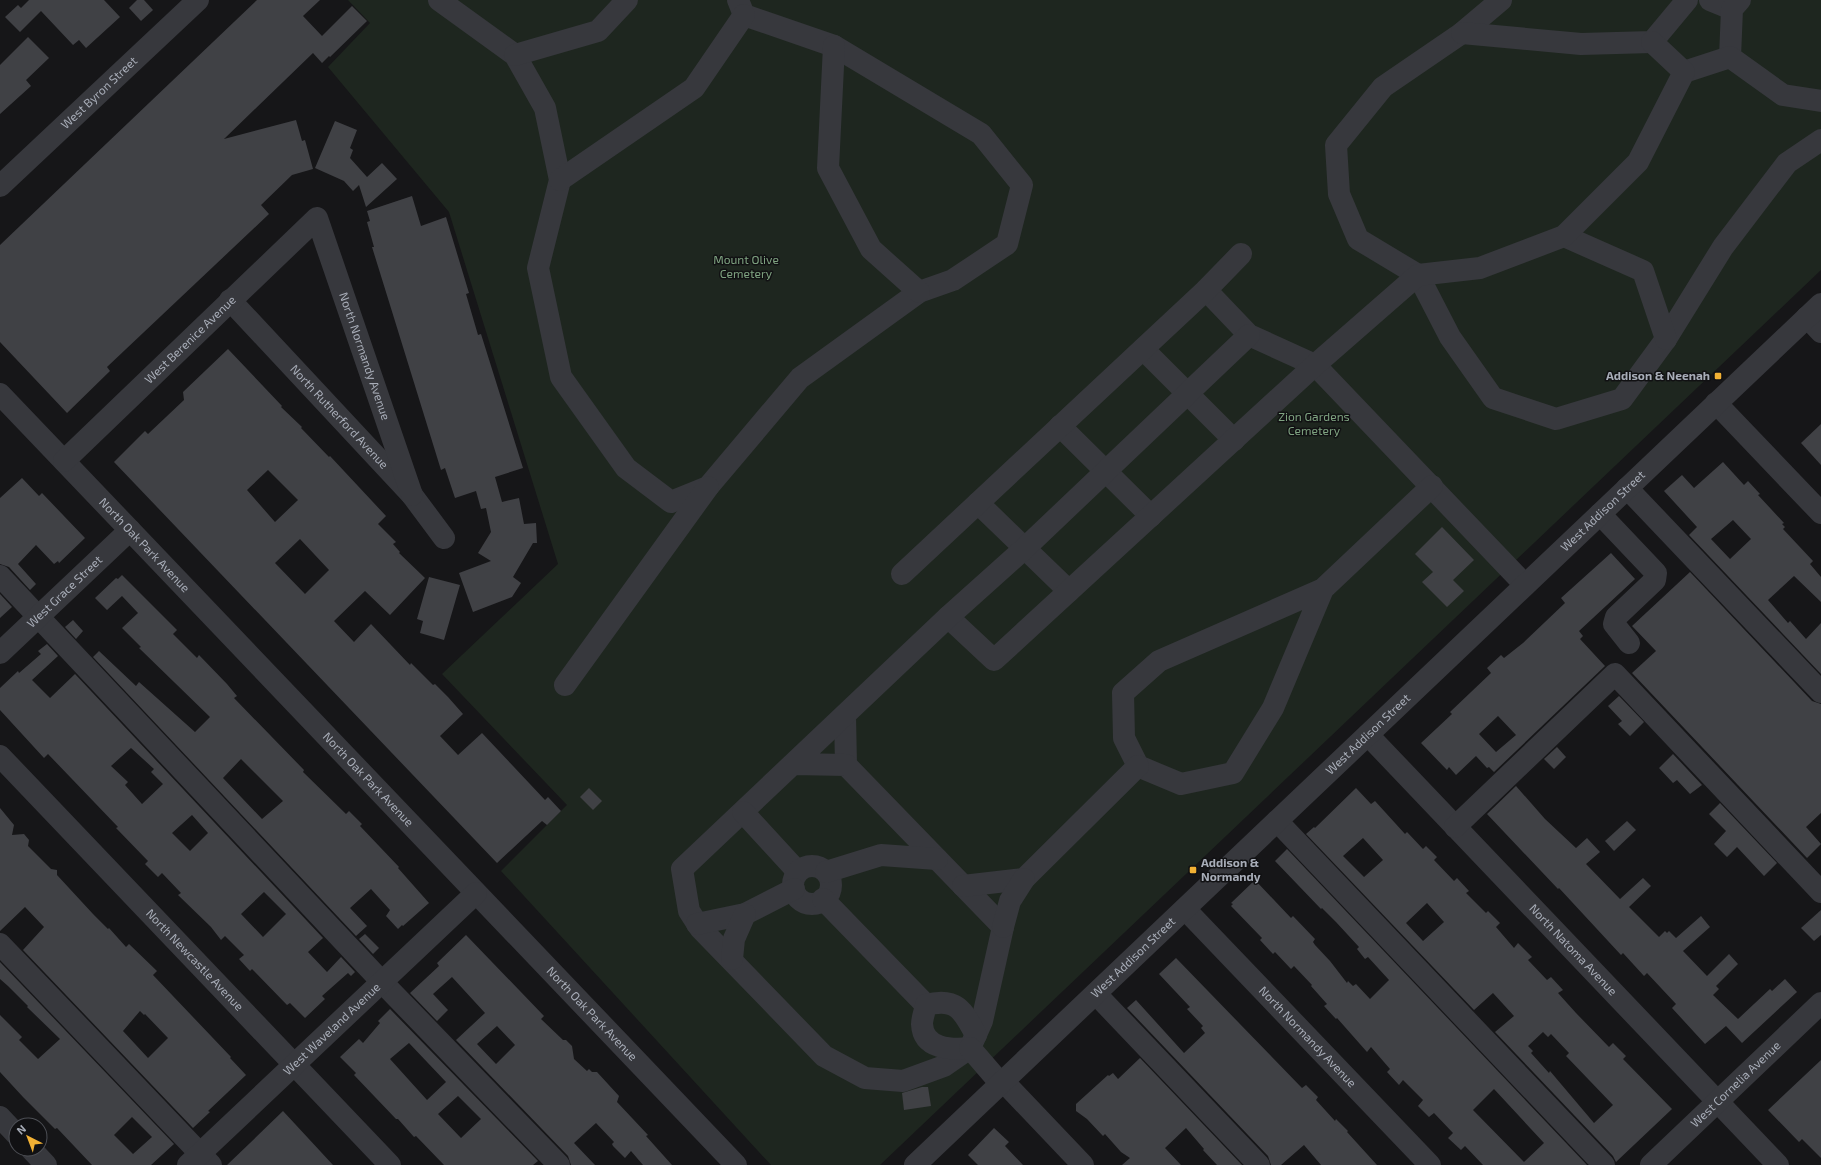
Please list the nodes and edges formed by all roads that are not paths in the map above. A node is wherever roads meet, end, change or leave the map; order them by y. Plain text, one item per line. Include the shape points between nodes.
1 (198, 0) edge
2 (439, 0) edge
3 (627, 0) edge
4 (1501, 0) edge
5 (1687, 0) edge
6 (1710, 0) edge
7 (1736, 5) edge
8 (741, 7) edge
9 (1462, 33) junction
10 (1652, 42) junction
11 (834, 46) junction
12 (515, 55) junction
13 (1730, 57) junction
14 (1684, 72) junction
15 (1821, 101) edge
16 (1821, 140) edge
17 (560, 180) junction
18 (0, 186) edge
19 (317, 218) joint
20 (1564, 236) junction
21 (1241, 254) dead end
22 (1418, 275) junction
23 (1206, 290) junction
24 (919, 292) junction
25 (230, 300) junction
26 (1816, 318) edge
27 (1249, 335) junction
28 (1666, 339) junction
29 (1143, 349) junction
30 (1315, 365) junction
31 (1188, 393) junction
32 (0, 394) edge
33 (1716, 403) junction
34 (1060, 426) junction
35 (1234, 440) junction
36 (64, 462) junction
37 (1105, 472) junction
38 (1432, 486) junction
39 (708, 487) junction
40 (1627, 488) junction
41 (412, 495) junction
42 (978, 503) junction
43 (1821, 513) edge
44 (1600, 514) junction
45 (1150, 516) junction
46 (130, 530) junction
47 (444, 538) dead end
48 (1025, 548) junction
49 (902, 574) dead end
50 (0, 576) edge
51 (1525, 585) junction
52 (1323, 589) junction
53 (1069, 591) junction
54 (39, 616) junction
55 (948, 617) junction
56 (1629, 644) dead end
57 (0, 653) edge
58 (565, 685) dead end
59 (1821, 692) edge
60 (845, 716) junction
61 (1368, 735) junction
62 (0, 756) edge
63 (794, 764) junction
64 (846, 766) junction
65 (1138, 766) junction
66 (743, 812) junction
67 (1277, 821) junction
68 (1455, 827) junction
69 (937, 859) junction
70 (826, 872) junction
71 (1024, 879) junction
72 (796, 881) junction
73 (963, 886) junction
74 (1821, 892) edge
75 (476, 893) junction
76 (824, 899) junction
77 (1185, 909) junction
78 (745, 914) junction
79 (697, 924) junction
80 (1003, 927) junction
81 (0, 944) edge
82 (732, 959) junction
83 (382, 982) junction
84 (1096, 994) junction
85 (1821, 1003) edge
86 (926, 1005) junction
87 (973, 1042) junction
88 (294, 1065) junction
89 (1002, 1083) junction
90 (1717, 1101) junction
91 (0, 1117) edge
92 (8, 1126) edge
93 (38, 1157) edge
94 (200, 1161) edge
95 (46, 1165) edge
96 (390, 1165) edge
97 (559, 1165) edge
98 (736, 1165) edge
99 (915, 1165) edge
100 (1083, 1165) edge
101 (1259, 1165) edge
102 (1430, 1165) edge
103 (1604, 1165) edge
104 (1651, 1165) edge
105 (1778, 1165) edge

1 - 18 street, West Byron Street
2 - 12 street
3 - 12 street via 598,31
4 - 9 street
5 - 10 street
6 - 7 street
7 - 13 street
8 - 11 street
8 - 17 street via 694,88
9 - 10 street via 1581,44
9 - 22 street via 1383,87 1336,145 1339,194 1358,238
10 - 14 street
11 - 24 street via 828,168 871,249
11 - 24 street via 981,134 1022,185 1007,244 953,280
12 - 17 street via 545,108
13 - 14 street
13 - 15 street via 1782,95
14 - 20 street via 1638,162
16 - 28 street via 1787,163 1723,247
17 - 39 street via 538,268 561,376 626,468 671,502
19 - 25 street, West Berenice Avenue
19 - 41 street, North Normandy Avenue
20 - 22 street via 1480,268
20 - 28 street via 1643,271
21 - 23 street
22 - 28 street via 1450,337 1493,398 1556,419 1622,399
22 - 30 street
23 - 27 street
23 - 29 street
24 - 39 street via 800,378
25 - 36 street, West Berenice Avenue
25 - 41 street, North Rutherford Avenue
26 - 33 street, West Addison Street
27 - 30 street
27 - 31 street
29 - 31 street
29 - 34 street
30 - 35 street
30 - 38 street
31 - 35 street
31 - 37 street
32 - 36 street, North Oak Park Avenue
33 - 40 street, West Addison Street
33 - 43 street
34 - 37 street
34 - 42 street
35 - 45 street
36 - 46 street, North Oak Park Avenue
37 - 45 street
37 - 48 street
38 - 51 street
38 - 52 street
39 - 58 street
40 - 44 street, West Addison Street
40 - 59 street
41 - 47 street, North Rutherford Avenue
42 - 48 street
42 - 49 street
44 - 51 street, West Addison Street
44 - 56 street via 1656,573 1655,580 1616,617 1614,624
45 - 53 street
46 - 54 street, West Grace Street
46 - 75 street, North Oak Park Avenue
48 - 53 street
48 - 55 street
50 - 54 street
51 - 61 street, West Addison Street
52 - 65 street via 1159,661 1123,693 1124,738
52 - 65 street via 1273,708 1233,773 1181,784
53 - 55 street via 994,660
54 - 57 street, West Grace Street
54 - 83 street
55 - 60 street
60 - 63 street
60 - 64 street
61 - 67 street, West Addison Street
61 - 68 street, North Natoma Avenue
62 - 88 street, North Newcastle Avenue
63 - 64 street
63 - 66 street
64 - 69 street
65 - 71 street
66 - 72 street
66 - 79 street via 682,869 689,911
67 - 77 street, West Addison Street
67 - 103 street
68 - 74 street via 1615,674
68 - 90 street, North Natoma Avenue
69 - 70 street via 881,855
69 - 73 street
70 - 72 street via 815,866 803,868
70 - 76 street via 831,883 828,895
71 - 73 street
71 - 80 street via 1010,902
72 - 76 street via 796,895 806,902
72 - 78 street
73 - 80 street
75 - 83 street, West Waveland Avenue
75 - 98 street, North Oak Park Avenue
76 - 86 street
77 - 84 street, West Addison Street
77 - 102 street, North Normandy Avenue
78 - 79 street
78 - 82 street via 734,939
79 - 82 street
80 - 87 street via 982,1021
81 - 94 street
82 - 87 street via 824,1056 865,1078 903,1081 944,1066
83 - 88 street, West Waveland Avenue
83 - 97 street
84 - 89 street, West Addison Street
84 - 101 street
85 - 90 street, West Cornelia Avenue
86 - 87 street via 940,1002 956,1006 965,1014
86 - 87 street via 922,1025 927,1039 939,1047 955,1050
87 - 89 street
88 - 94 street, West Waveland Avenue
88 - 96 street, North Newcastle Avenue
89 - 99 street, West Addison Street
89 - 100 street
90 - 104 street, West Cornelia Avenue
90 - 105 street, North Natoma Avenue
91 - 92 street
93 - 95 street

